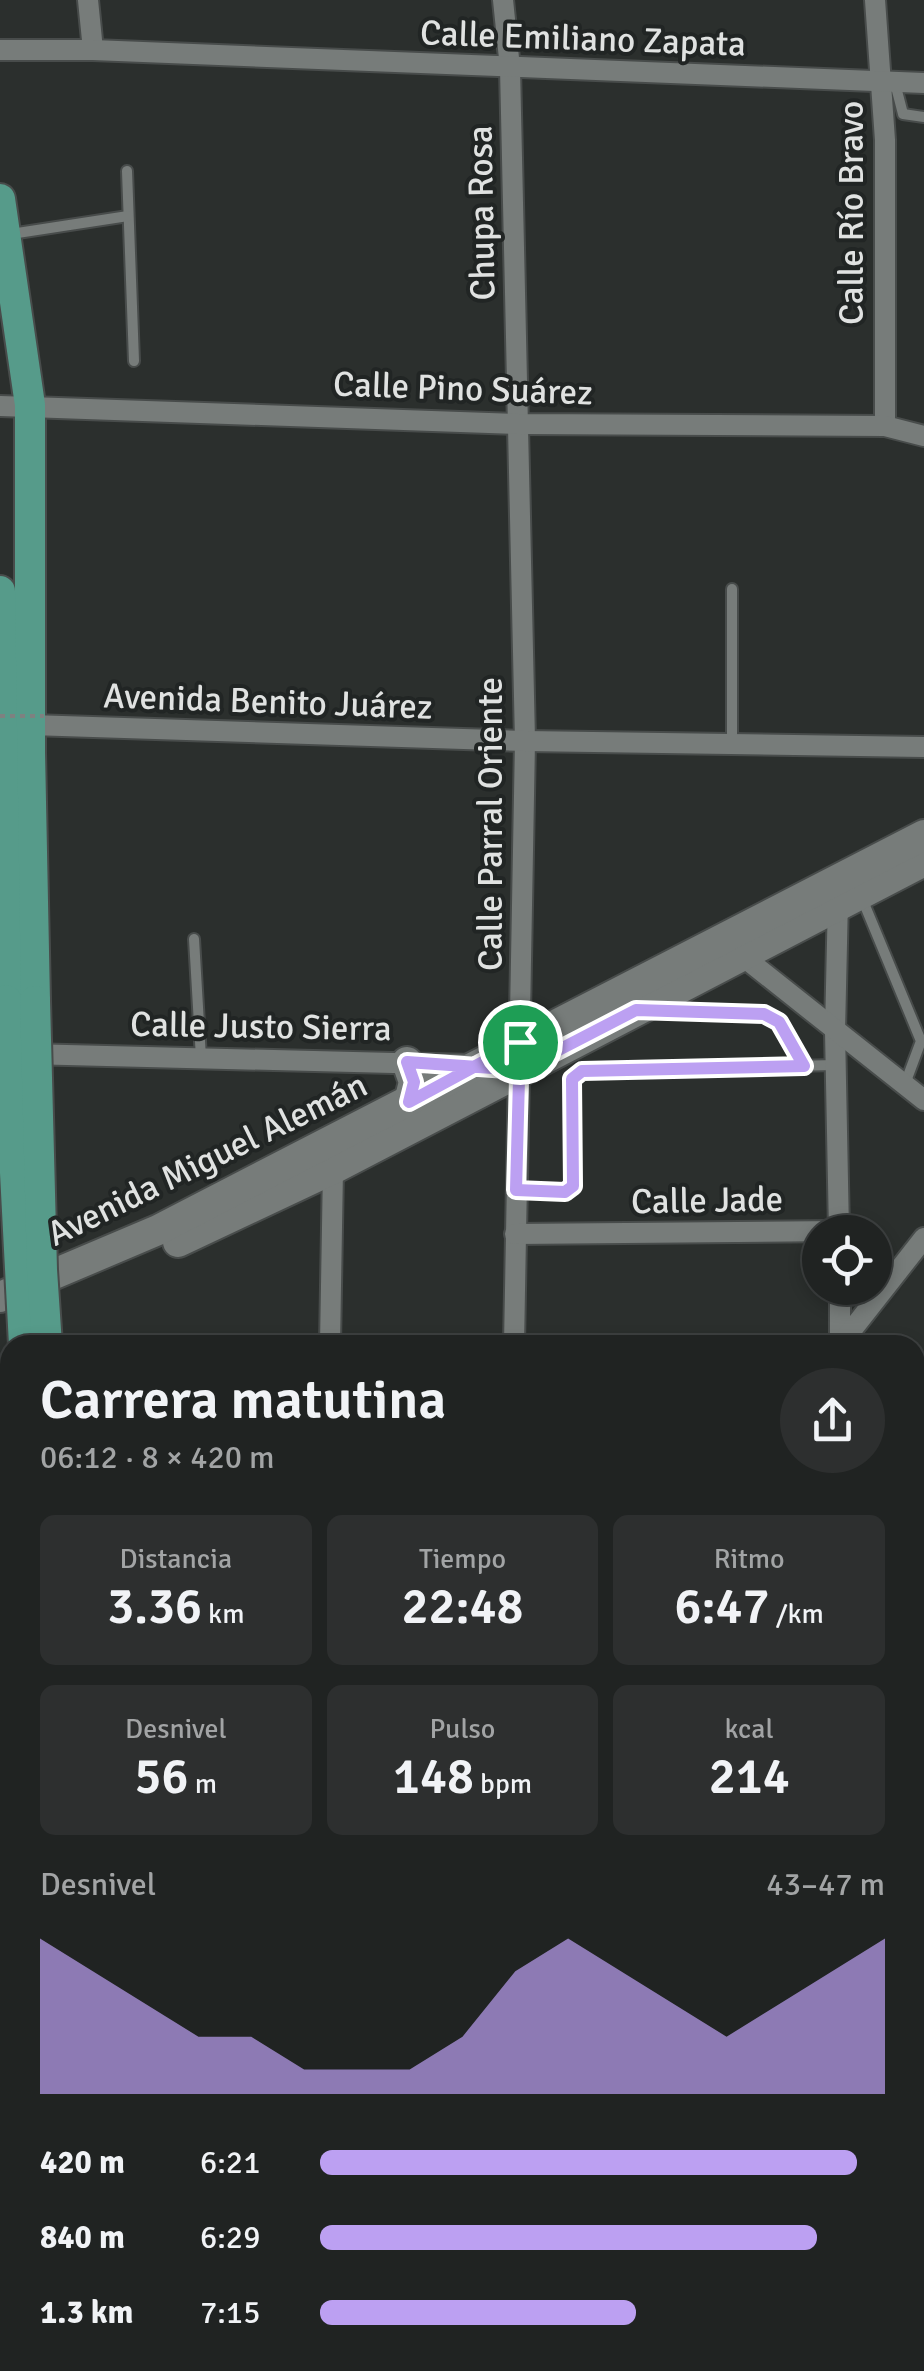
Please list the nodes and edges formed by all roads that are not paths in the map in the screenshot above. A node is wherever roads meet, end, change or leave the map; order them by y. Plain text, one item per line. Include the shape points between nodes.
1 (88, 0) edge
2 (502, 0) edge
3 (875, 0) edge
4 (0, 50) edge
5 (93, 50) junction
6 (510, 68) junction
7 (889, 83) junction
8 (924, 83) edge
9 (924, 117) edge
10 (127, 171) dead end
11 (0, 199) edge
12 (128, 216) junction
13 (5, 235) junction
14 (134, 361) dead end
15 (15, 405) edge
16 (518, 424) junction
17 (884, 426) junction
18 (924, 436) edge
19 (732, 589) dead end
20 (0, 591) edge
21 (11, 731) edge
22 (525, 741) junction
23 (732, 744) junction
24 (924, 747) edge
25 (924, 835) edge
26 (924, 861) edge
27 (846, 892) junction
28 (194, 939) dead end
29 (732, 947) junction
30 (636, 1010) junction
31 (21, 1011) edge
32 (834, 1031) junction
33 (0, 1042) edge
34 (1, 1053) edge
35 (46, 1054) junction
36 (201, 1058) junction
37 (507, 1060) junction
38 (407, 1062) junction
39 (836, 1065) junction
40 (804, 1066) junction
41 (904, 1084) junction
42 (924, 1100) edge
43 (409, 1102) junction
44 (333, 1169) junction
45 (516, 1190) junction
46 (839, 1215) edge
47 (802, 1232) edge
48 (515, 1234) junction
49 (924, 1238) edge
50 (57, 1283) junction
51 (7, 1304) edge
52 (840, 1305) edge
53 (14, 1335) edge
54 (24, 1335) edge
55 (46, 1335) edge
56 (60, 1335) edge
57 (330, 1335) edge
58 (514, 1335) edge
59 (840, 1335) edge
60 (848, 1335) edge

1 - 5 street
2 - 6 street, Chupa Rosa
3 - 7 street, Calle Río Bravo
4 - 5 street, Calle Emiliano Zapata
5 - 6 street, Calle Emiliano Zapata
6 - 7 street, Calle Emiliano Zapata
6 - 16 street, Chupa Rosa
7 - 8 street, Calle Emiliano Zapata
7 - 9 lane via 903,114
7 - 17 street, Calle Río Bravo
10 - 12 lane
11 - 13 main road
12 - 13 lane
12 - 14 lane
13 - 15 main road
15 - 16 street, Calle Pino Suárez
15 - 21 main road
16 - 17 street, Calle Pino Suárez
16 - 22 street, Calle Parral Oriente
17 - 18 street, Calle Pino Suárez
19 - 23 lane
20 - 21 main road
21 - 22 street, Avenida Benito Juárez
21 - 31 main road
22 - 23 street, Avenida Benito Juárez
22 - 37 street, Calle Parral Oriente
23 - 24 street, Avenida Benito Juárez
25 - 27 main road, Avenida Miguel Alemán
26 - 27 main road, Avenida Miguel Alemán
27 - 29 main road, Avenida Miguel Alemán
27 - 32 street
27 - 41 lane via 921,1041
28 - 36 lane
29 - 30 main road, Avenida Miguel Alemán
29 - 32 street
29 - 37 main road, Avenida Miguel Alemán
30 - 37 main road, Avenida Miguel Alemán
30 - 40 lane via 764,1014 779,1022
31 - 35 street
31 - 54 main road, bridge
31 - 55 main road, bridge
32 - 39 street
32 - 41 street
33 - 34 street
34 - 35 street, Calle Justo Sierra
34 - 51 street
35 - 36 street, Calle Justo Sierra
35 - 50 street
36 - 38 street, Calle Justo Sierra
37 - 38 street, Calle Justo Sierra
37 - 43 main road, Avenida Miguel Alemán
37 - 44 main road, Avenida Miguel Alemán
37 - 45 street, Calle Parral Oriente
37 - 50 lane via 226,1208
38 - 43 main road via 414,1082
39 - 40 lane
39 - 46 street
40 - 45 lane via 582,1071 572,1079 573,1186 565,1192
41 - 42 street
43 - 50 main road, Avenida Miguel Alemán
44 - 50 main road, Avenida Miguel Alemán via 138,1262
44 - 57 street
45 - 48 street, Calle Parral Oriente
47 - 48 street, Calle Jade
48 - 58 street, Calle Parral Oriente
49 - 60 street
50 - 51 main road, Avenida Miguel Alemán
50 - 56 street
51 - 53 street
52 - 59 street

